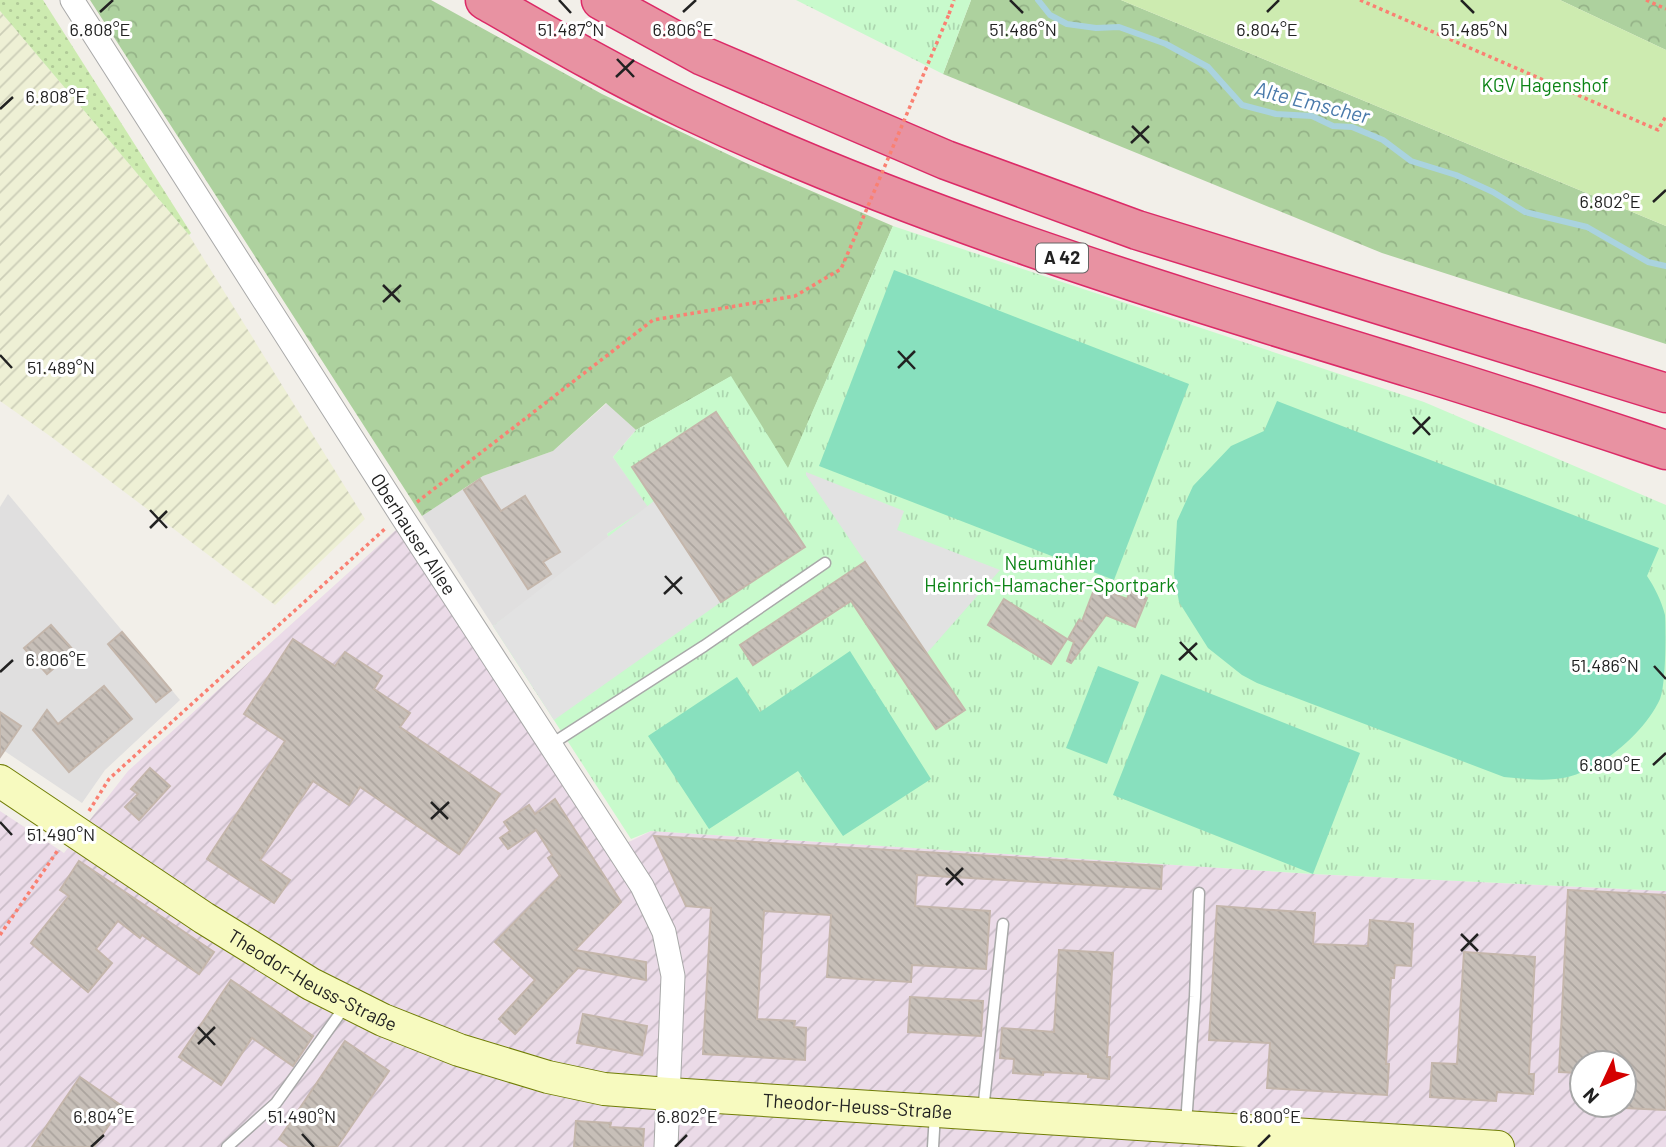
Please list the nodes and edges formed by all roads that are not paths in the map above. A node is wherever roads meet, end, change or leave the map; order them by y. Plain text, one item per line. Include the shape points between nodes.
1 (72, 0) edge
2 (485, 0) edge
3 (601, 0) edge
4 (1666, 393) edge
5 (1666, 450) edge
6 (825, 563) dead end
7 (550, 745) junction
8 (0, 781) edge
9 (1199, 894) dead end
10 (1003, 924) dead end
11 (348, 1003) junction
12 (669, 1094) junction
13 (935, 1111) junction
14 (982, 1114) junction
15 (1186, 1127) junction
16 (227, 1147) edge
17 (666, 1147) edge
18 (933, 1147) edge
19 (1498, 1147) edge

1 - 7 street, Oberhauser Allee
2 - 5 highway, A 42 via 685,109 831,173 962,223 1124,280
3 - 4 highway via 703,56 835,114 1137,230
6 - 7 lane
7 - 12 street, Oberhauser Allee via 642,886 664,932 673,976
8 - 11 street, Theodor-Heuss-Straße via 72,832
9 - 15 lane
10 - 14 lane
11 - 12 street, Theodor-Heuss-Straße via 459,1050 548,1077 604,1089
11 - 16 lane via 276,1103
12 - 13 street, Theodor-Heuss-Straße
12 - 17 street, Oberhauser Allee
13 - 14 street, Theodor-Heuss-Straße
13 - 18 lane
14 - 15 street, Theodor-Heuss-Straße
15 - 19 street, Theodor-Heuss-Straße

